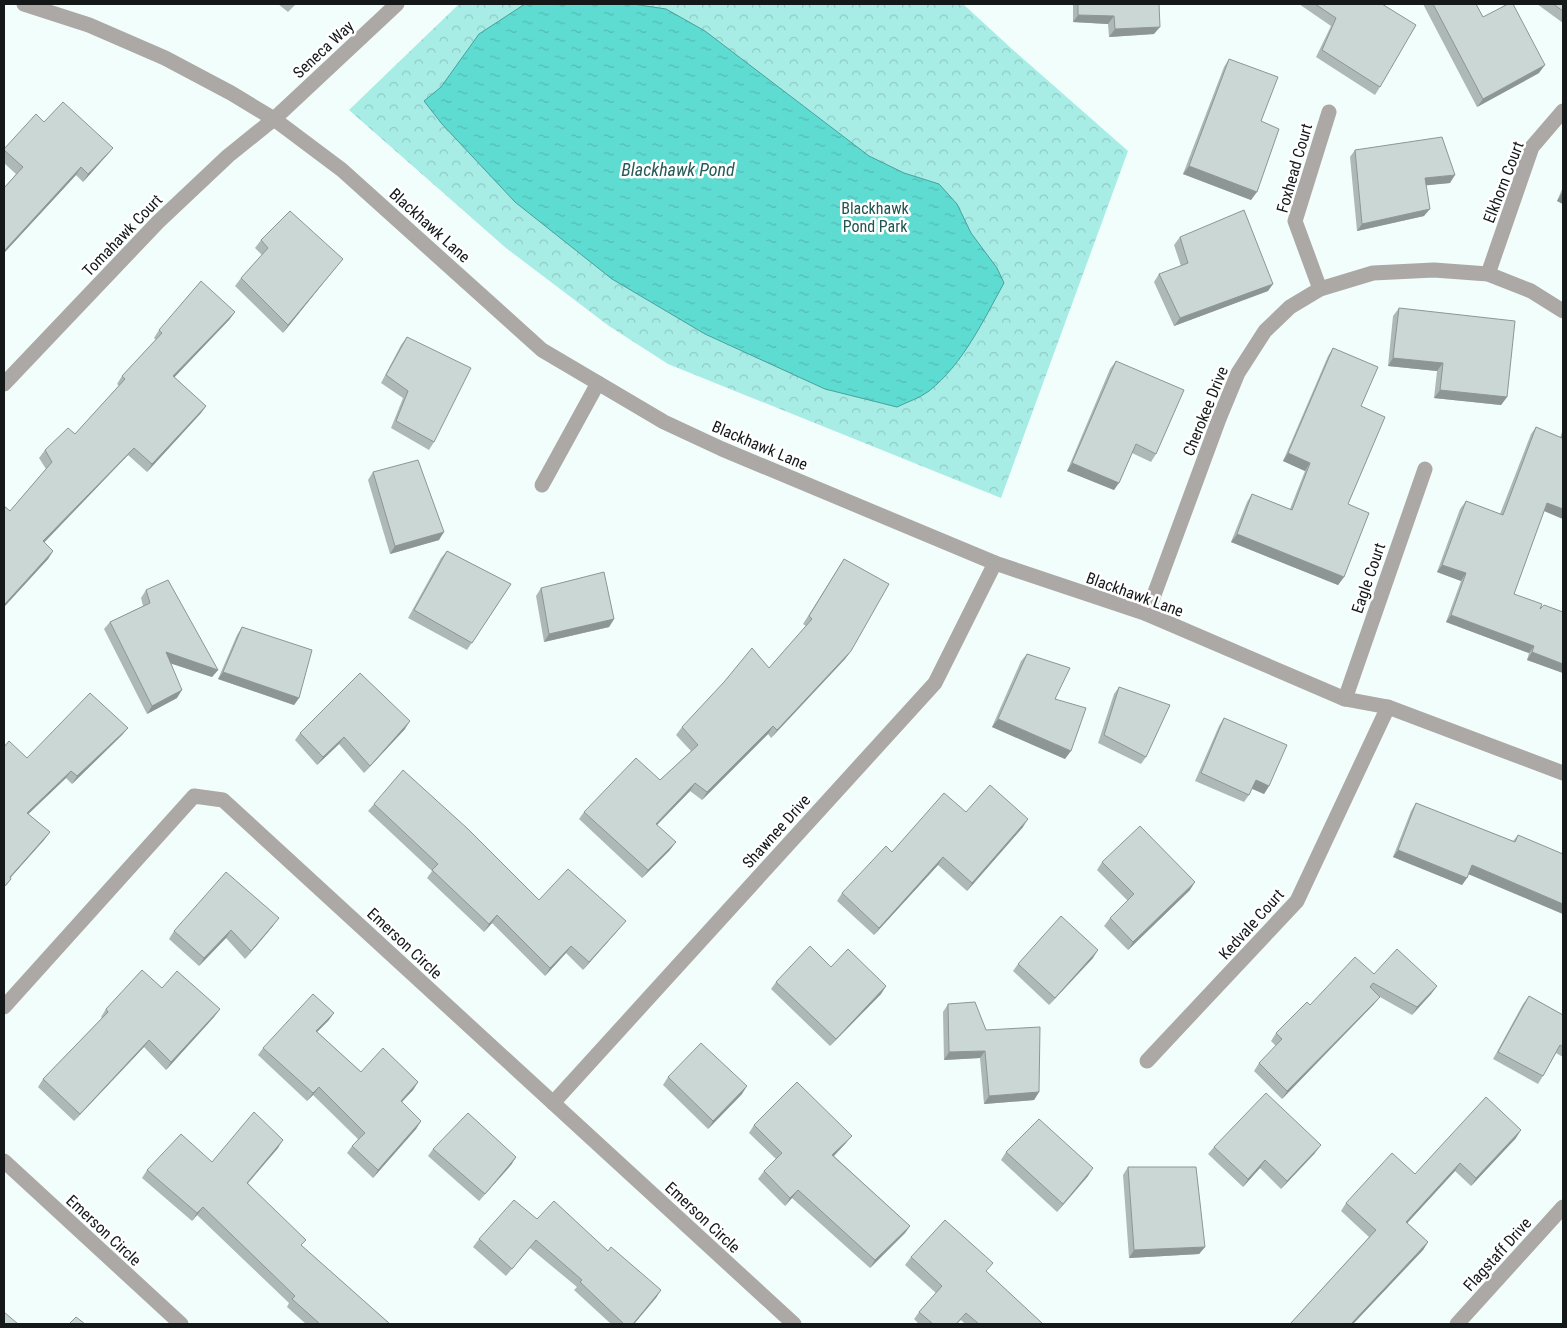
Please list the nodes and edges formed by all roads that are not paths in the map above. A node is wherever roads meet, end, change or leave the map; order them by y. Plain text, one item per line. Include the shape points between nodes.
1 (24, 4) edge
2 (397, 4) edge
3 (1563, 111) edge
4 (1329, 112) dead end
5 (274, 119) junction
6 (1488, 274) junction
7 (1320, 289) junction
8 (1563, 311) edge
9 (598, 383) junction
10 (4, 384) edge
11 (1424, 469) dead end
12 (542, 485) dead end
13 (995, 563) junction
14 (1147, 614) junction
15 (1345, 699) junction
16 (1388, 707) junction
17 (1563, 773) edge
18 (4, 1006) edge
19 (1147, 1061) dead end
20 (553, 1103) junction
21 (4, 1161) edge
22 (1563, 1207) edge
23 (181, 1324) edge
24 (794, 1324) edge
25 (1458, 1324) edge

1 - 5 street, Blackhawk Lane via 88,25 165,58
2 - 5 street, Seneca Way
3 - 6 street, Elkhorn Court via 1532,147
4 - 7 street, Foxhead Court via 1295,220
5 - 9 street, Blackhawk Lane via 342,170 542,350
5 - 10 street, Tomahawk Court via 228,156 158,222
6 - 7 street, Cherokee Drive via 1434,270 1373,273
6 - 8 street, Cherokee Drive via 1531,291
7 - 14 street, Cherokee Drive via 1290,308 1265,331 1238,373
9 - 12 street
9 - 13 street, Blackhawk Lane via 664,422 722,449
11 - 15 street, Eagle Court
13 - 14 street, Blackhawk Lane
13 - 20 street, Shawnee Drive via 935,683
14 - 15 street, Blackhawk Lane
15 - 16 street, Blackhawk Lane
16 - 17 street, Blackhawk Lane
16 - 19 street, Kedvale Court via 1298,901
18 - 20 street, Emerson Circle via 194,796 223,800
20 - 24 street, Emerson Circle
21 - 23 street, Emerson Circle
22 - 25 street, Flagstaff Drive

